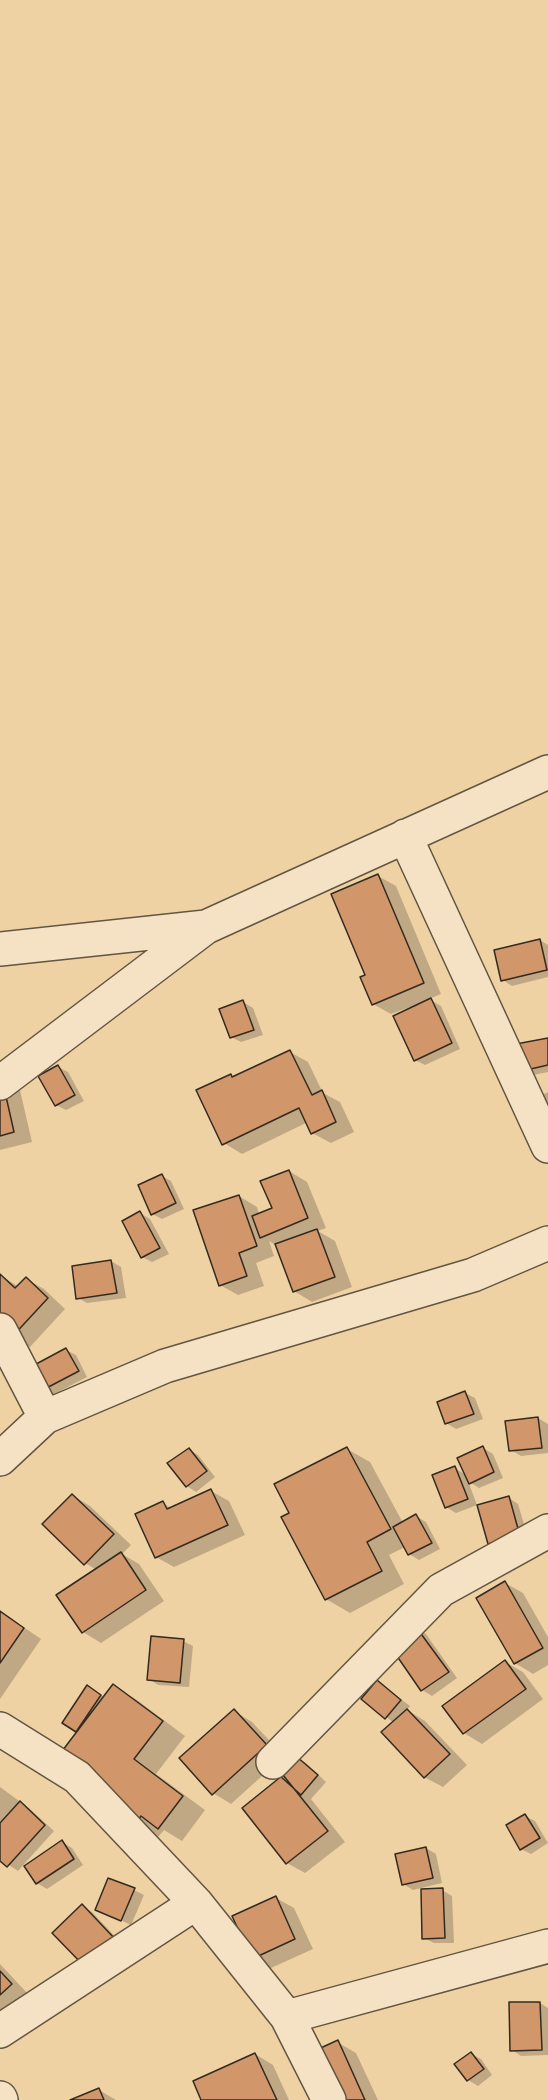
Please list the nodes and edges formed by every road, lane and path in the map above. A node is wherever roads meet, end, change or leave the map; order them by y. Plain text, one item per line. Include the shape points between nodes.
1 (548, 772) edge
2 (405, 836) junction
3 (206, 927) junction
4 (0, 949) edge
5 (0, 1083) edge
6 (548, 1146) edge
7 (548, 1244) edge
8 (0, 1330) edge
9 (45, 1417) junction
10 (0, 1459) edge
11 (548, 1532) edge
12 (0, 1729) edge
13 (273, 1762) dead end
14 (196, 1903) junction
15 (548, 1946) edge
16 (287, 2018) junction
17 (0, 2031) edge
18 (329, 2100) edge

1 - 2 street
2 - 3 street
2 - 6 street
3 - 4 street
3 - 5 street
7 - 9 street via 473,1275 165,1366
8 - 9 street
9 - 10 street
11 - 13 street via 441,1590
12 - 14 street via 77,1777
14 - 16 street
14 - 17 street
15 - 16 street
16 - 18 street

